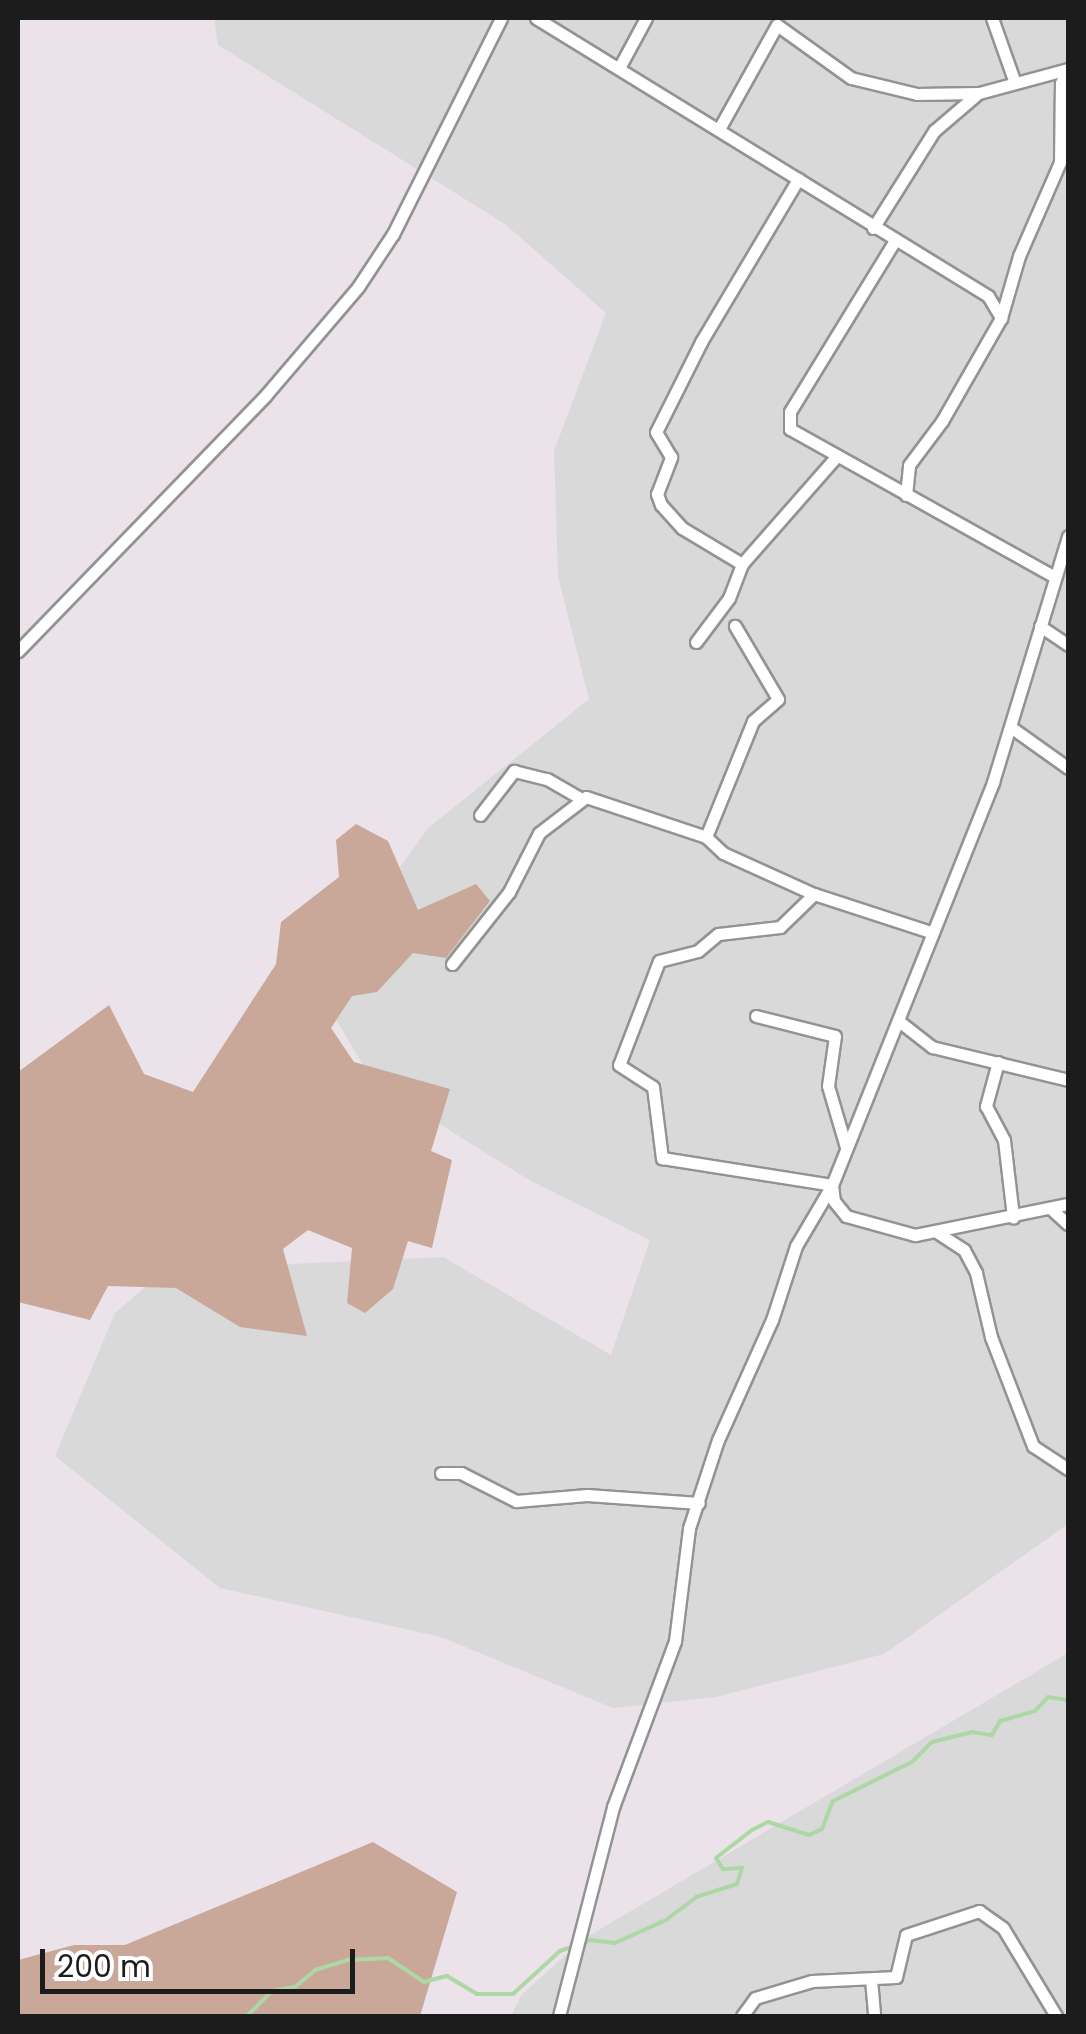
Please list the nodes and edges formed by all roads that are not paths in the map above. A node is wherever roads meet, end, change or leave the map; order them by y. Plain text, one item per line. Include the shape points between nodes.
1 (502, 18) edge
2 (536, 18) edge
3 (646, 18) edge
4 (992, 18) edge
5 (778, 21) edge
6 (619, 68) junction
7 (1068, 69) edge
8 (1014, 80) junction
9 (979, 93) junction
10 (719, 130) junction
11 (798, 179) junction
12 (872, 228) junction
13 (894, 242) junction
14 (1001, 318) junction
15 (835, 458) junction
16 (906, 495) junction
17 (1068, 536) edge
18 (742, 564) junction
19 (1055, 577) junction
20 (736, 626) dead end
21 (1040, 626) junction
22 (696, 642) dead end
23 (1068, 645) edge
24 (18, 651) edge
25 (1012, 728) junction
26 (1068, 768) edge
27 (580, 798) junction
28 (480, 815) dead end
29 (706, 838) junction
30 (814, 894) junction
31 (933, 933) junction
32 (452, 964) dead end
33 (756, 1016) dead end
34 (900, 1022) junction
35 (998, 1062) junction
36 (1068, 1080) edge
37 (846, 1148) junction
38 (832, 1184) junction
39 (1068, 1204) edge
40 (1050, 1208) junction
41 (1013, 1217) junction
42 (1068, 1224) edge
43 (938, 1233) junction
44 (1068, 1469) edge
45 (441, 1474) dead end
46 (699, 1503) junction
47 (871, 1979) junction
48 (559, 2016) edge
49 (742, 2016) edge
50 (874, 2016) edge
51 (1056, 2016) edge

1 - 24 street via 394,234 358,287 265,396
2 - 6 street
3 - 6 street
4 - 8 street
5 - 9 street via 851,78 916,94
5 - 10 street
6 - 10 street
7 - 8 street
7 - 14 street via 1061,83 1060,162 1019,256
8 - 9 street
9 - 12 street via 934,132
10 - 11 street
11 - 12 street
11 - 18 street via 656,432 672,457 657,494 661,505 682,528
12 - 13 street
13 - 14 street via 988,296
13 - 15 street via 790,412 790,429
14 - 16 street via 909,465
15 - 16 street
15 - 18 street
16 - 19 street
17 - 19 street
18 - 22 street via 729,598
19 - 21 street
20 - 29 street via 778,699 753,721
21 - 23 street
21 - 25 street
25 - 26 street
25 - 31 street
27 - 28 street via 547,778 514,770
27 - 29 street
27 - 32 street via 527,848 509,892
29 - 30 street via 723,853
30 - 31 street
30 - 38 street via 770,931 718,934 698,951 665,955 619,1065 654,1087 665,1161
31 - 34 street
33 - 37 street via 835,1036 828,1086
34 - 35 street via 932,1047
34 - 37 street
35 - 36 street
35 - 41 street via 986,1106 1004,1140
37 - 38 street
38 - 43 street via 846,1216 896,1232
38 - 46 street via 796,1246
39 - 40 street
40 - 41 street
40 - 42 street
41 - 43 street
43 - 44 street via 970,1260 990,1336 1017,1391 1033,1446
45 - 46 street via 461,1473 516,1501 587,1496
46 - 48 street via 686,1544 675,1642 613,1807
47 - 49 street via 812,1980 764,1994
47 - 50 street
47 - 51 street via 900,1973 898,1948 906,1935 978,1911 1003,1928

